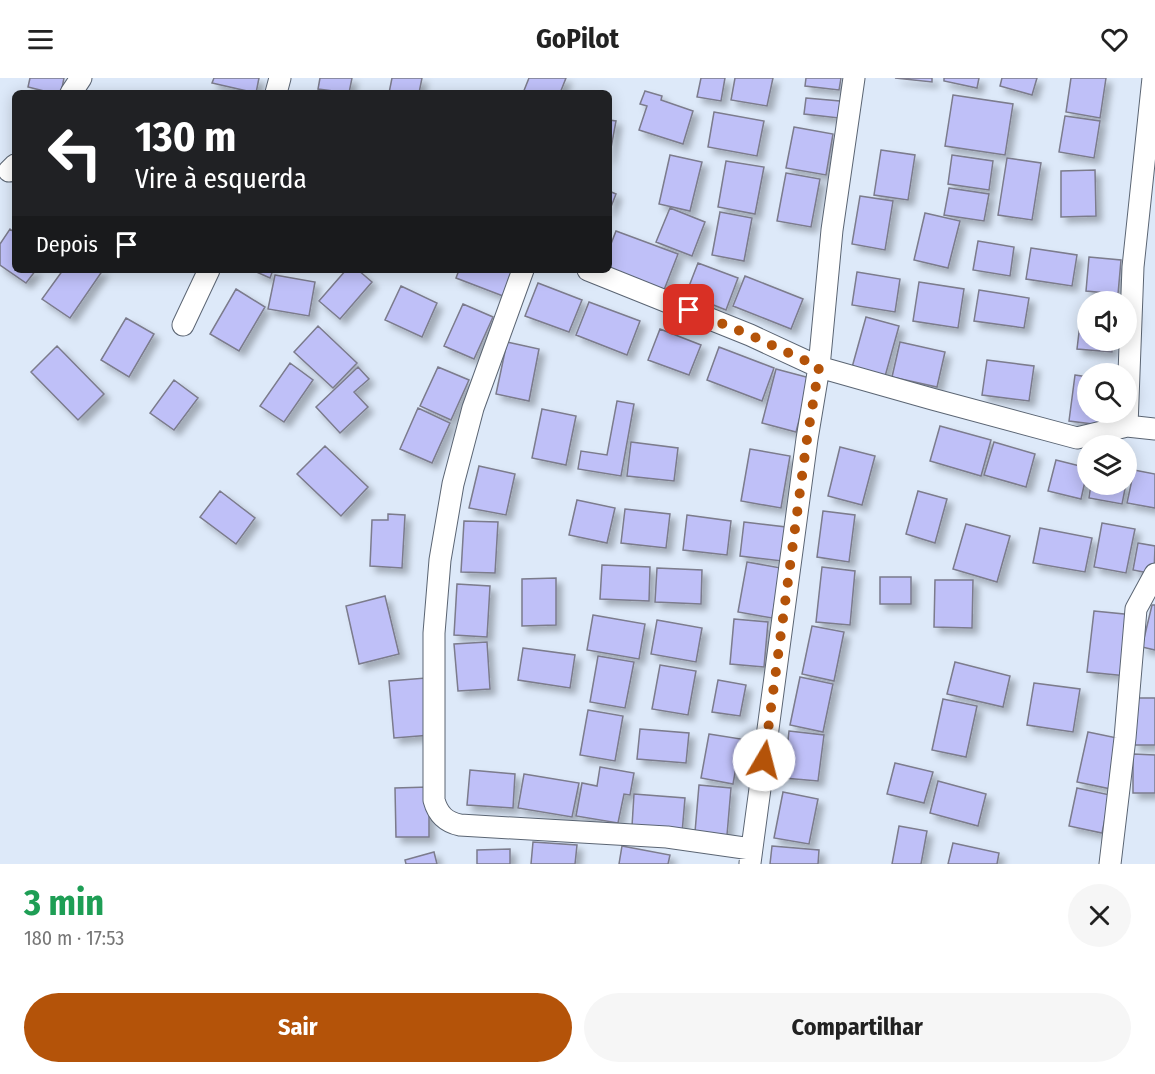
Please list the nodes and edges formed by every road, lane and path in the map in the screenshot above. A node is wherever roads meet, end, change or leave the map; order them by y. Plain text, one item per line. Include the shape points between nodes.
1 (854, 78) edge
2 (1153, 78) edge
3 (208, 273) edge
4 (522, 273) edge
5 (595, 273) edge
6 (183, 325) dead end
7 (819, 367) junction
8 (1128, 426) junction
9 (1155, 429) edge
10 (1155, 574) edge
11 (751, 857) edge
12 (1110, 864) edge

1 - 7 street via 832,230
2 - 8 street via 1133,267
3 - 6 street
4 - 11 street via 473,408 453,484 440,560 434,633 436,807 448,821 460,825 667,837
5 - 7 street
7 - 8 street via 1077,438
7 - 11 street
8 - 9 street
10 - 12 street via 1136,609

